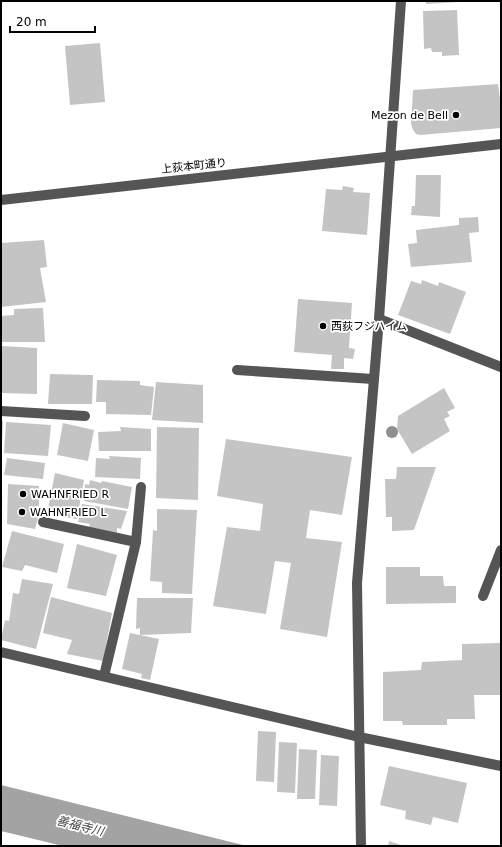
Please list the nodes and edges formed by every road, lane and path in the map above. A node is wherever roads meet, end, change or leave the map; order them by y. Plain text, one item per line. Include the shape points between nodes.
1 (401, 1) edge
2 (501, 144) edge
3 (391, 156) junction
4 (1, 200) edge
5 (379, 320) junction
6 (501, 367) edge
7 (237, 370) dead end
8 (373, 379) junction
9 (1, 411) edge
10 (85, 416) dead end
11 (141, 487) dead end
12 (43, 522) dead end
13 (136, 542) junction
14 (501, 550) edge
15 (483, 596) dead end
16 (1, 652) edge
17 (104, 676) junction
18 (359, 737) junction
19 (501, 766) edge
20 (361, 846) edge

1 - 3 street
2 - 3 street, 上荻本町通り
3 - 4 street, 上荻本町通り
3 - 5 street
5 - 6 street
5 - 8 street
7 - 8 street
8 - 18 street via 357,583
9 - 10 street
11 - 13 street
12 - 13 street
13 - 17 street
14 - 15 street
16 - 17 street
17 - 18 street
18 - 19 street
18 - 20 street

